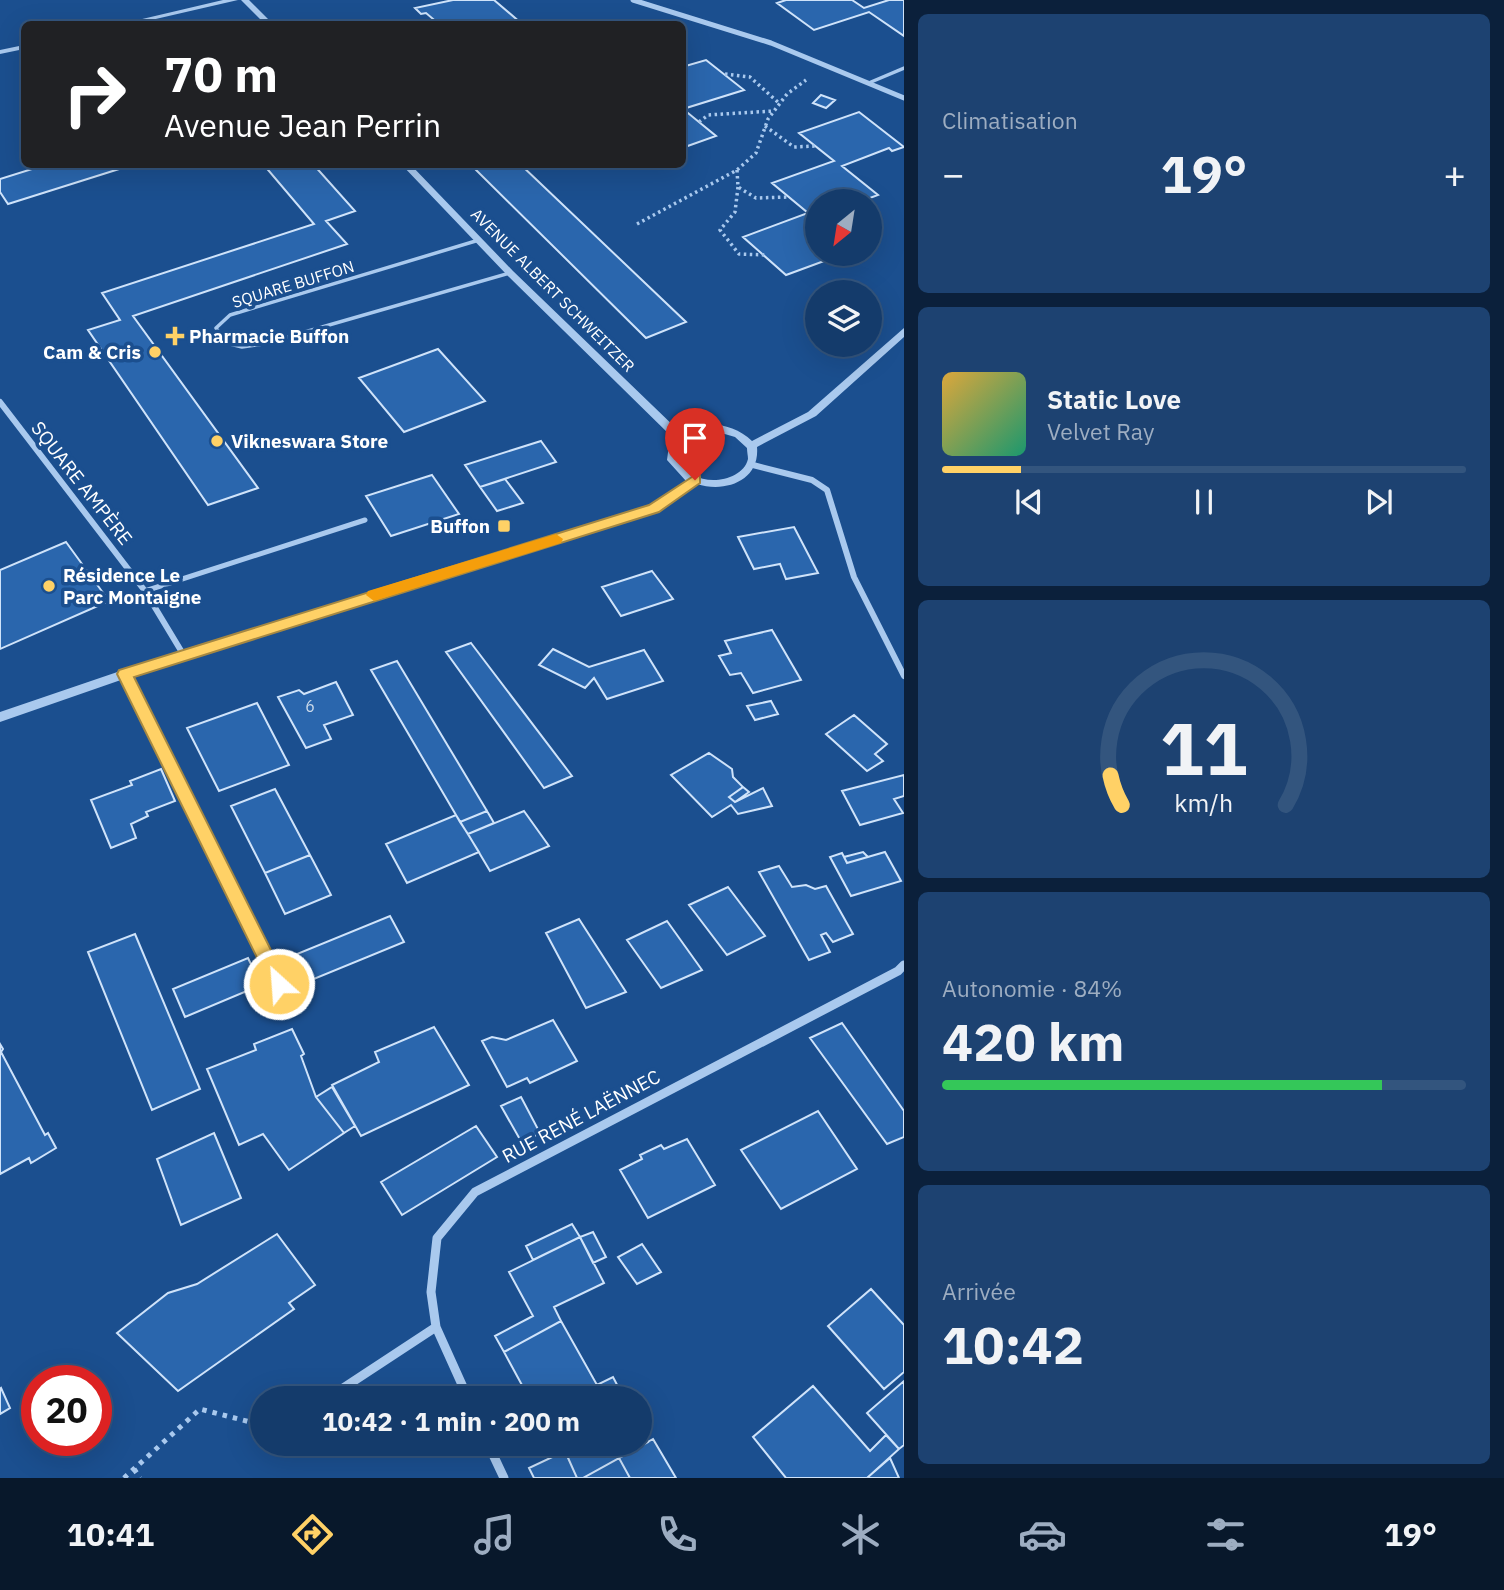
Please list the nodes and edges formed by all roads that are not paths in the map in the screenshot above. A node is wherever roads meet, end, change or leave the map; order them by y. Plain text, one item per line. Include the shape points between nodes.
1 (233, 0) edge
2 (245, 0) edge
3 (633, 0) edge
4 (138, 21) edge
5 (266, 21) edge
6 (21, 48) edge
7 (0, 52) edge
8 (904, 68) edge
9 (871, 82) junction
10 (904, 97) edge
11 (409, 168) edge
12 (479, 240) junction
13 (510, 273) junction
14 (904, 331) edge
15 (0, 402) edge
16 (679, 437) junction
17 (751, 446) junction
18 (753, 465) junction
19 (695, 480) junction
20 (365, 520) dead end
21 (145, 591) junction
22 (183, 654) junction
23 (125, 674) junction
24 (904, 676) edge
25 (0, 717) edge
26 (904, 965) edge
27 (279, 984) dead end
28 (436, 1327) junction
29 (346, 1386) edge
30 (463, 1386) edge
31 (494, 1456) edge
32 (504, 1478) edge

1 - 4 street
2 - 5 street
3 - 9 street via 720,26
6 - 7 street
8 - 9 lane
9 - 10 street
11 - 12 street, AVENUE ALBERT SCHWEITZER
12 - 13 street, AVENUE ALBERT SCHWEITZER
12 - 13 lane, SQUARE BUFFON via 230,315 216,328 226,343 242,347 263,344
13 - 16 street, AVENUE ALBERT SCHWEITZER
14 - 17 street via 812,414
15 - 21 street, SQUARE AMPÈRE
16 - 17 street via 698,428 723,429
16 - 19 street via 673,443 672,460
17 - 18 street
18 - 19 street via 731,482
18 - 24 street via 811,480 827,491 854,577
19 - 22 street via 654,509
20 - 21 lane
21 - 22 street, SQUARE AMPÈRE
22 - 23 street
23 - 25 street
23 - 27 lane
26 - 28 street, RUE RENÉ LAËNNEC via 475,1192 437,1238 431,1292
28 - 29 street
28 - 30 street, RUE RENÉ LAËNNEC
31 - 32 street

